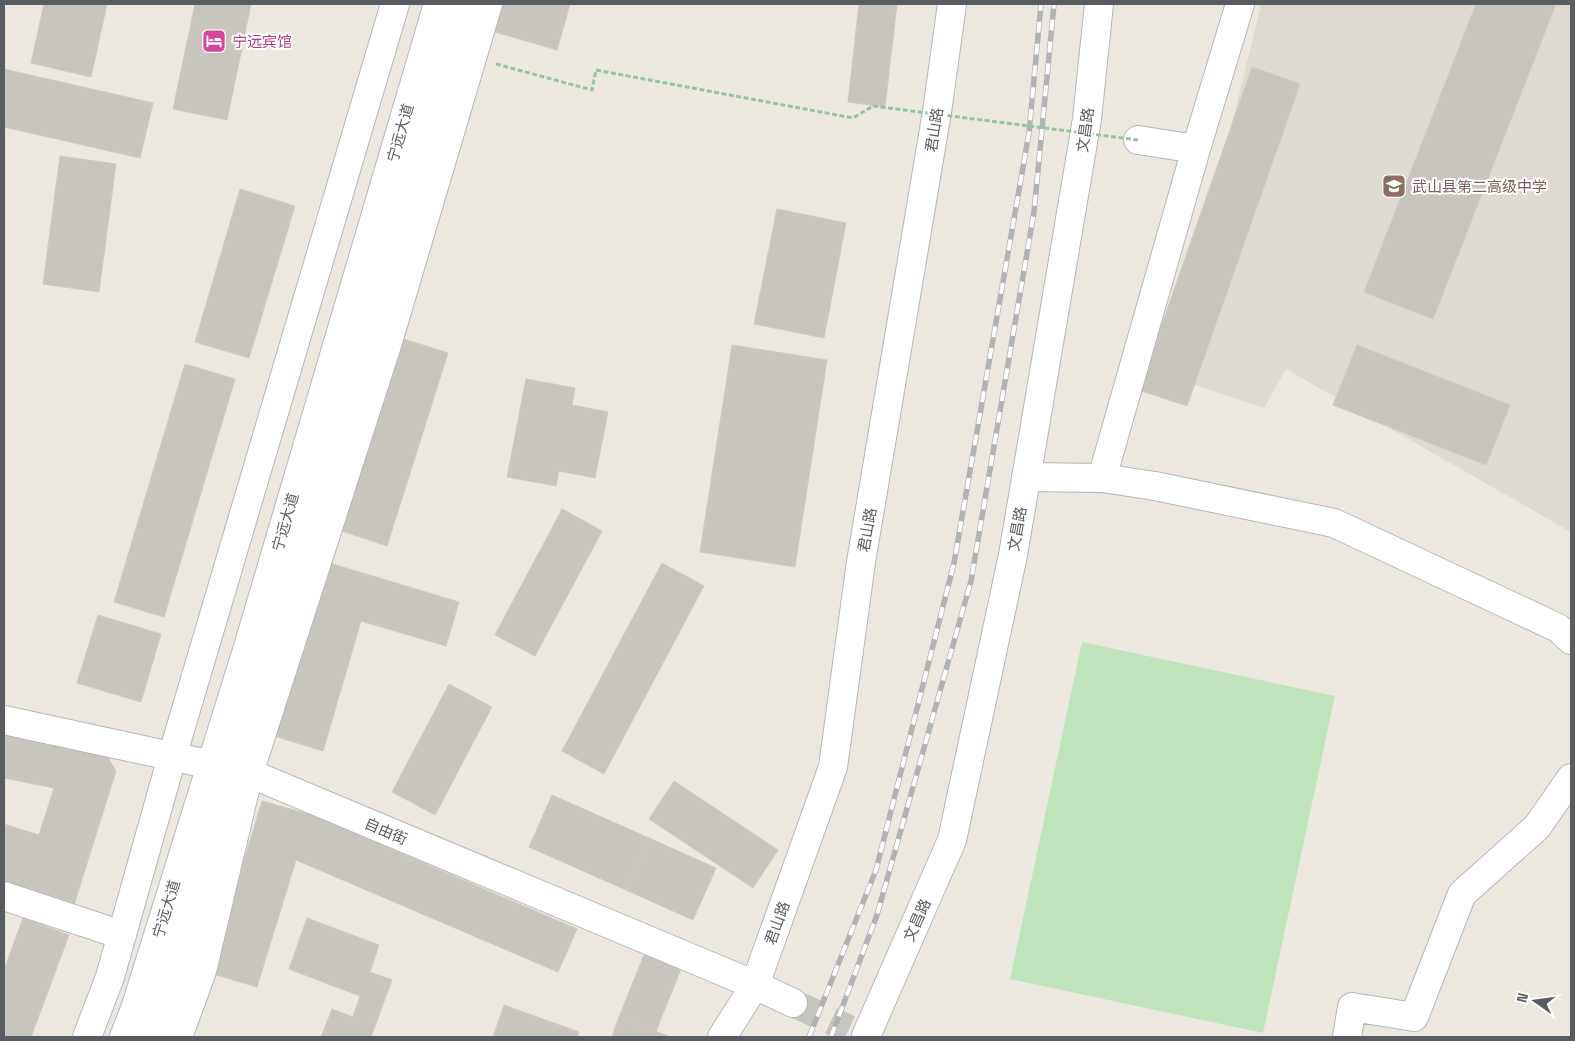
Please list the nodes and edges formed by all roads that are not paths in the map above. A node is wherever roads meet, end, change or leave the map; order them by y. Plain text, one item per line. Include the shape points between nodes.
1 (395, 4) edge
2 (438, 4) edge
3 (463, 4) edge
4 (488, 4) edge
5 (952, 4) edge
6 (1099, 4) edge
7 (1234, 5) edge
8 (1138, 140) road end
9 (1196, 149) junction
10 (1026, 477) junction
11 (1102, 478) junction
12 (1571, 640) edge
13 (4, 720) edge
14 (172, 757) junction
15 (231, 770) junction
16 (1571, 778) edge
17 (4, 896) edge
18 (122, 935) junction
19 (755, 985) junction
20 (793, 1003) tunnel mouth
21 (860, 1034) edge
22 (87, 1037) edge
23 (124, 1037) edge
24 (152, 1037) edge
25 (178, 1037) edge
26 (722, 1037) edge
27 (1347, 1037) edge

1 - 14 street
2 - 15 street, 宁远大道 via 248,647
3 - 15 street, 宁远大道
4 - 15 street via 388,345
5 - 19 street, 君山路 via 937,112 861,562 833,767
6 - 10 street, 文昌路 via 1087,119
7 - 9 street
8 - 9 street
9 - 11 street
10 - 11 street
10 - 21 street, 文昌路 via 1013,555 952,840
11 - 12 street via 1334,523 1558,628
13 - 14 street, 自由街
14 - 15 street, 自由街
14 - 18 street
15 - 19 street, 自由街
15 - 23 street, 宁远大道
15 - 24 street, 宁远大道
15 - 25 street via 202,971
16 - 27 street via 1537,827 1462,894 1414,1017 1352,1007
17 - 18 street
18 - 22 street
19 - 20 street, 自由街
19 - 26 street, 君山路

